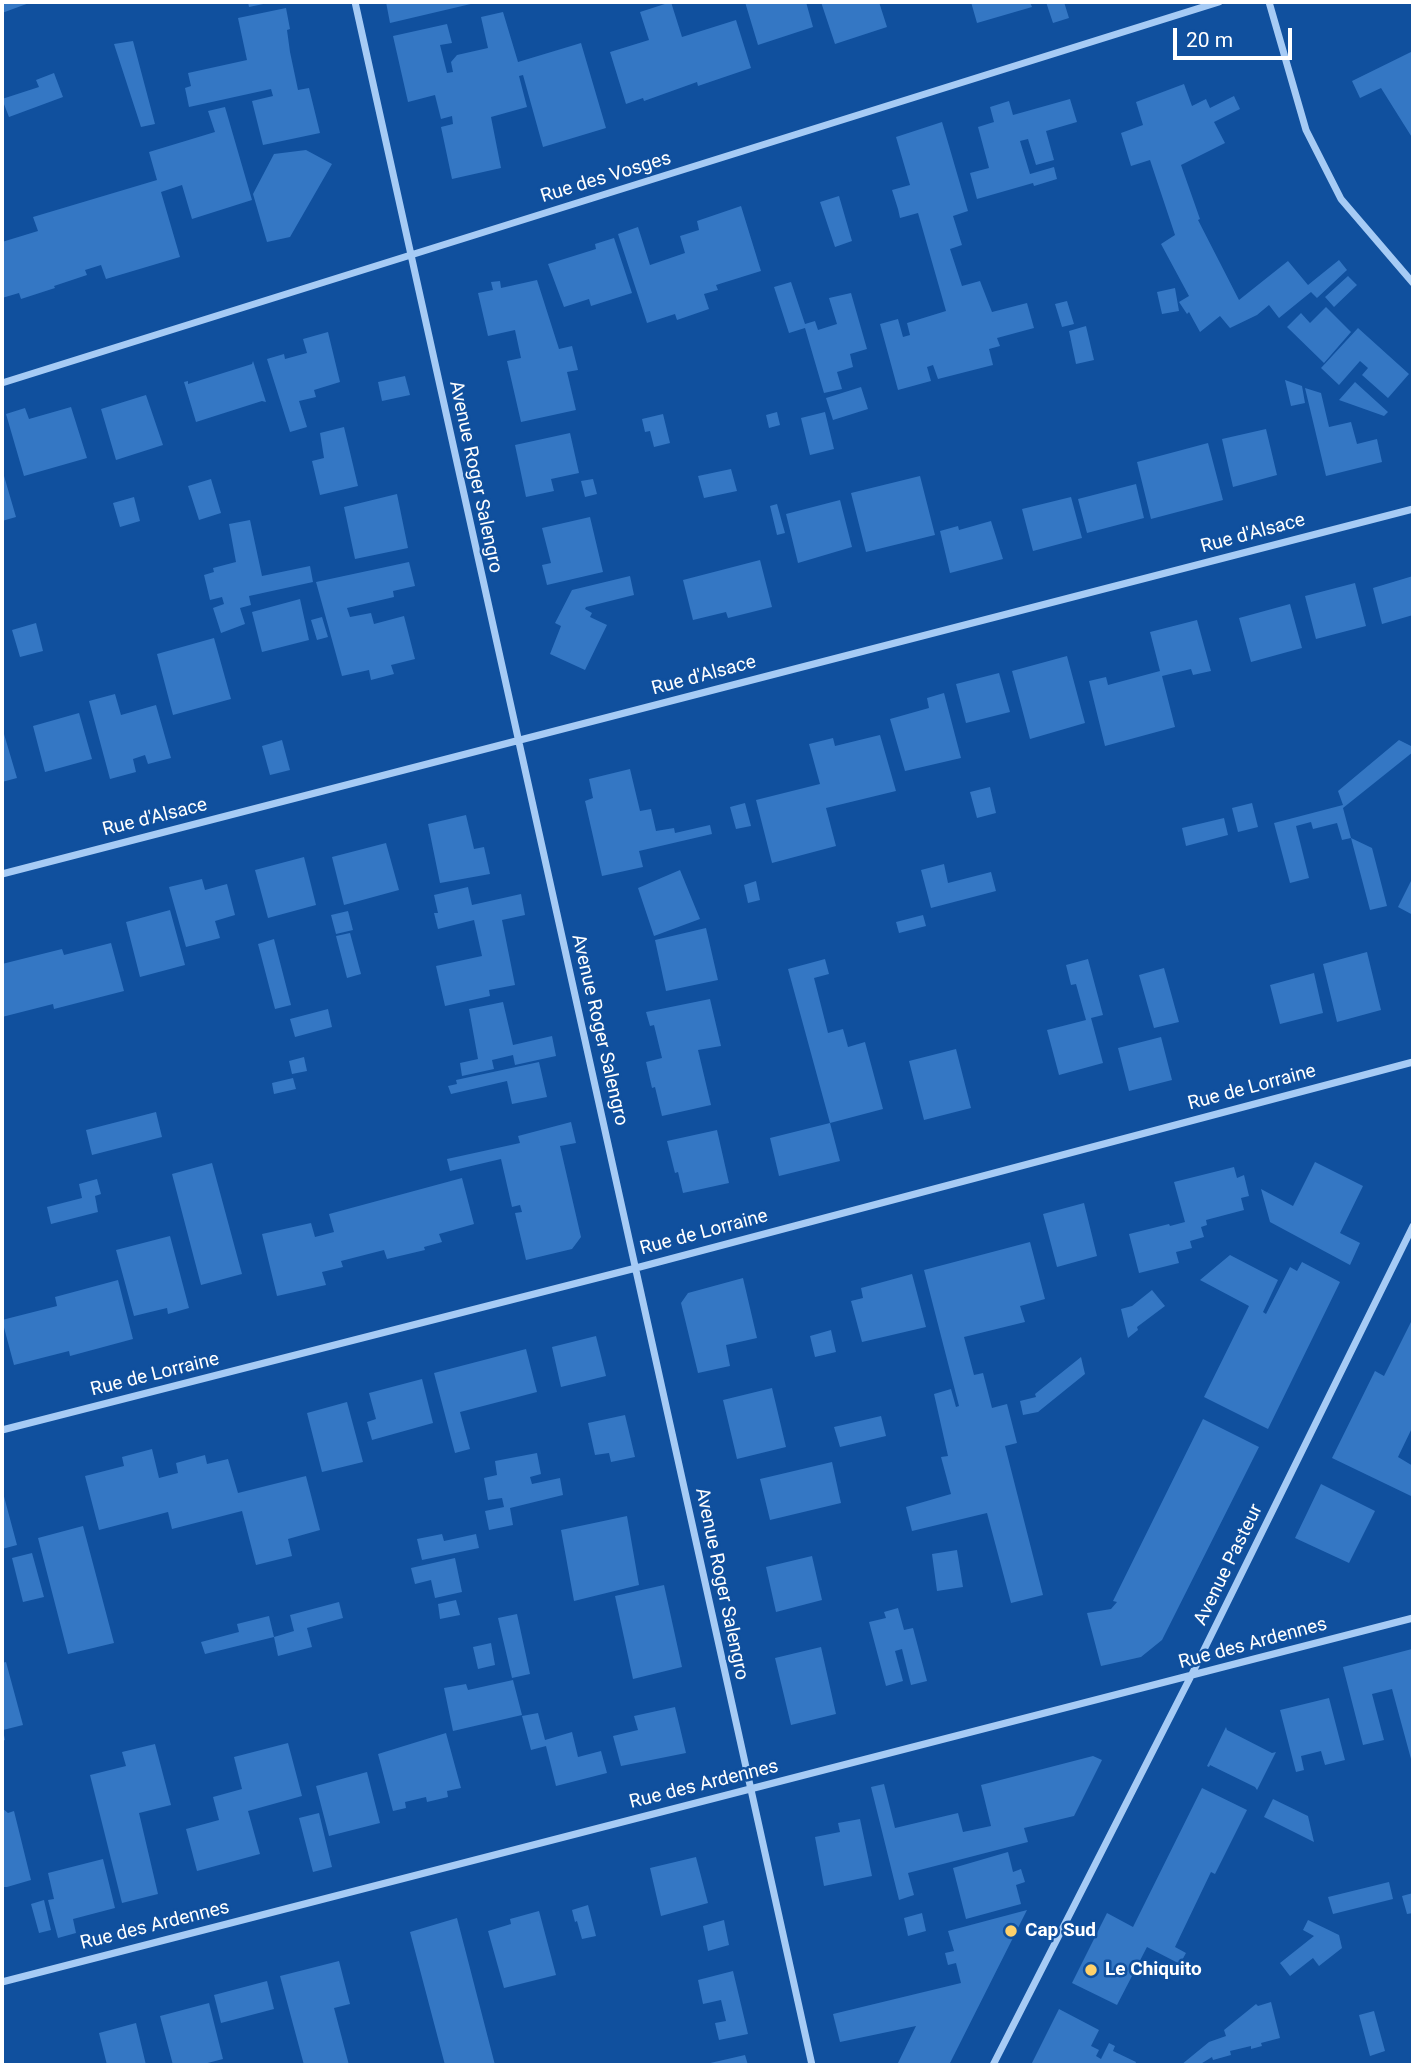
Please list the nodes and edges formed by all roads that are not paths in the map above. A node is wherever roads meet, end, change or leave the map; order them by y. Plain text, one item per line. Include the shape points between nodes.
1 (355, 2) edge
2 (1219, 2) edge
3 (1269, 2) edge
4 (412, 256) junction
5 (1413, 283) edge
6 (2, 383) edge
7 (1413, 509) edge
8 (517, 741) junction
9 (2, 873) edge
10 (1413, 1062) edge
11 (1413, 1226) edge
12 (636, 1268) junction
13 (2, 1430) edge
14 (1413, 1618) edge
15 (1191, 1676) junction
16 (749, 1790) junction
17 (2, 1982) edge
18 (812, 2065) edge
19 (993, 2065) edge

1 - 4 street, Avenue Roger Salengro
2 - 4 street, Rue des Vosges
3 - 5 street via 1306,130 1341,200
4 - 6 street, Rue des Vosges
4 - 8 street, Avenue Roger Salengro
7 - 8 street, Rue d'Alsace
8 - 9 street, Rue d'Alsace
8 - 12 street, Avenue Roger Salengro
10 - 12 street, Rue de Lorraine
11 - 15 street, Avenue Pasteur
12 - 13 street, Rue de Lorraine
12 - 16 street, Avenue Roger Salengro
14 - 15 street, Rue des Ardennes
15 - 16 street, Rue des Ardennes
15 - 19 street, Avenue Pasteur
16 - 17 street, Rue des Ardennes
16 - 18 street, Avenue Roger Salengro

